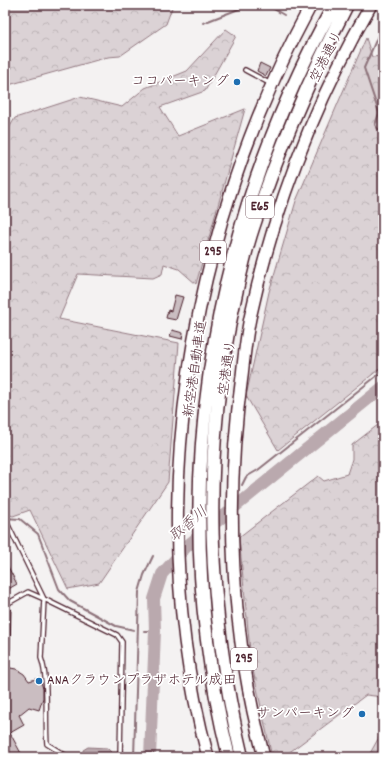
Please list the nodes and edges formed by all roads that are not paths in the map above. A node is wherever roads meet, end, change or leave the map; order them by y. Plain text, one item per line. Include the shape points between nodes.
1 (301, 5) edge
2 (311, 5) edge
3 (334, 5) edge
4 (347, 5) edge
5 (371, 5) edge
6 (302, 21) junction
7 (246, 70) dead end
8 (272, 84) junction
9 (5, 526) edge
10 (44, 599) junction
11 (5, 605) edge
12 (68, 757) edge
13 (120, 757) edge
14 (208, 757) edge
15 (229, 757) edge
16 (242, 757) edge
17 (264, 757) edge

1 - 6 highway
2 - 6 highway, 295
3 - 15 highway, 新空港自動車道 / E65 via 300,71 258,171 240,226 214,334 202,437 199,544 212,677
4 - 16 highway, 新空港自動車道 / E65 via 320,57 288,131 252,230 227,336 216,421 212,496 214,583 224,674
5 - 17 highway, 空港通り / 295 via 321,100 289,179 250,319 234,444 233,559 243,653
6 - 8 highway, 295
7 - 8 lane
8 - 14 highway, 295 via 238,169 215,242 198,312 184,412 178,516 181,591 185,631
9 - 10 lane via 8,525
10 - 11 lane via 28,592
10 - 12 lane via 41,658 44,667 47,744
10 - 13 lane via 117,635 122,642

